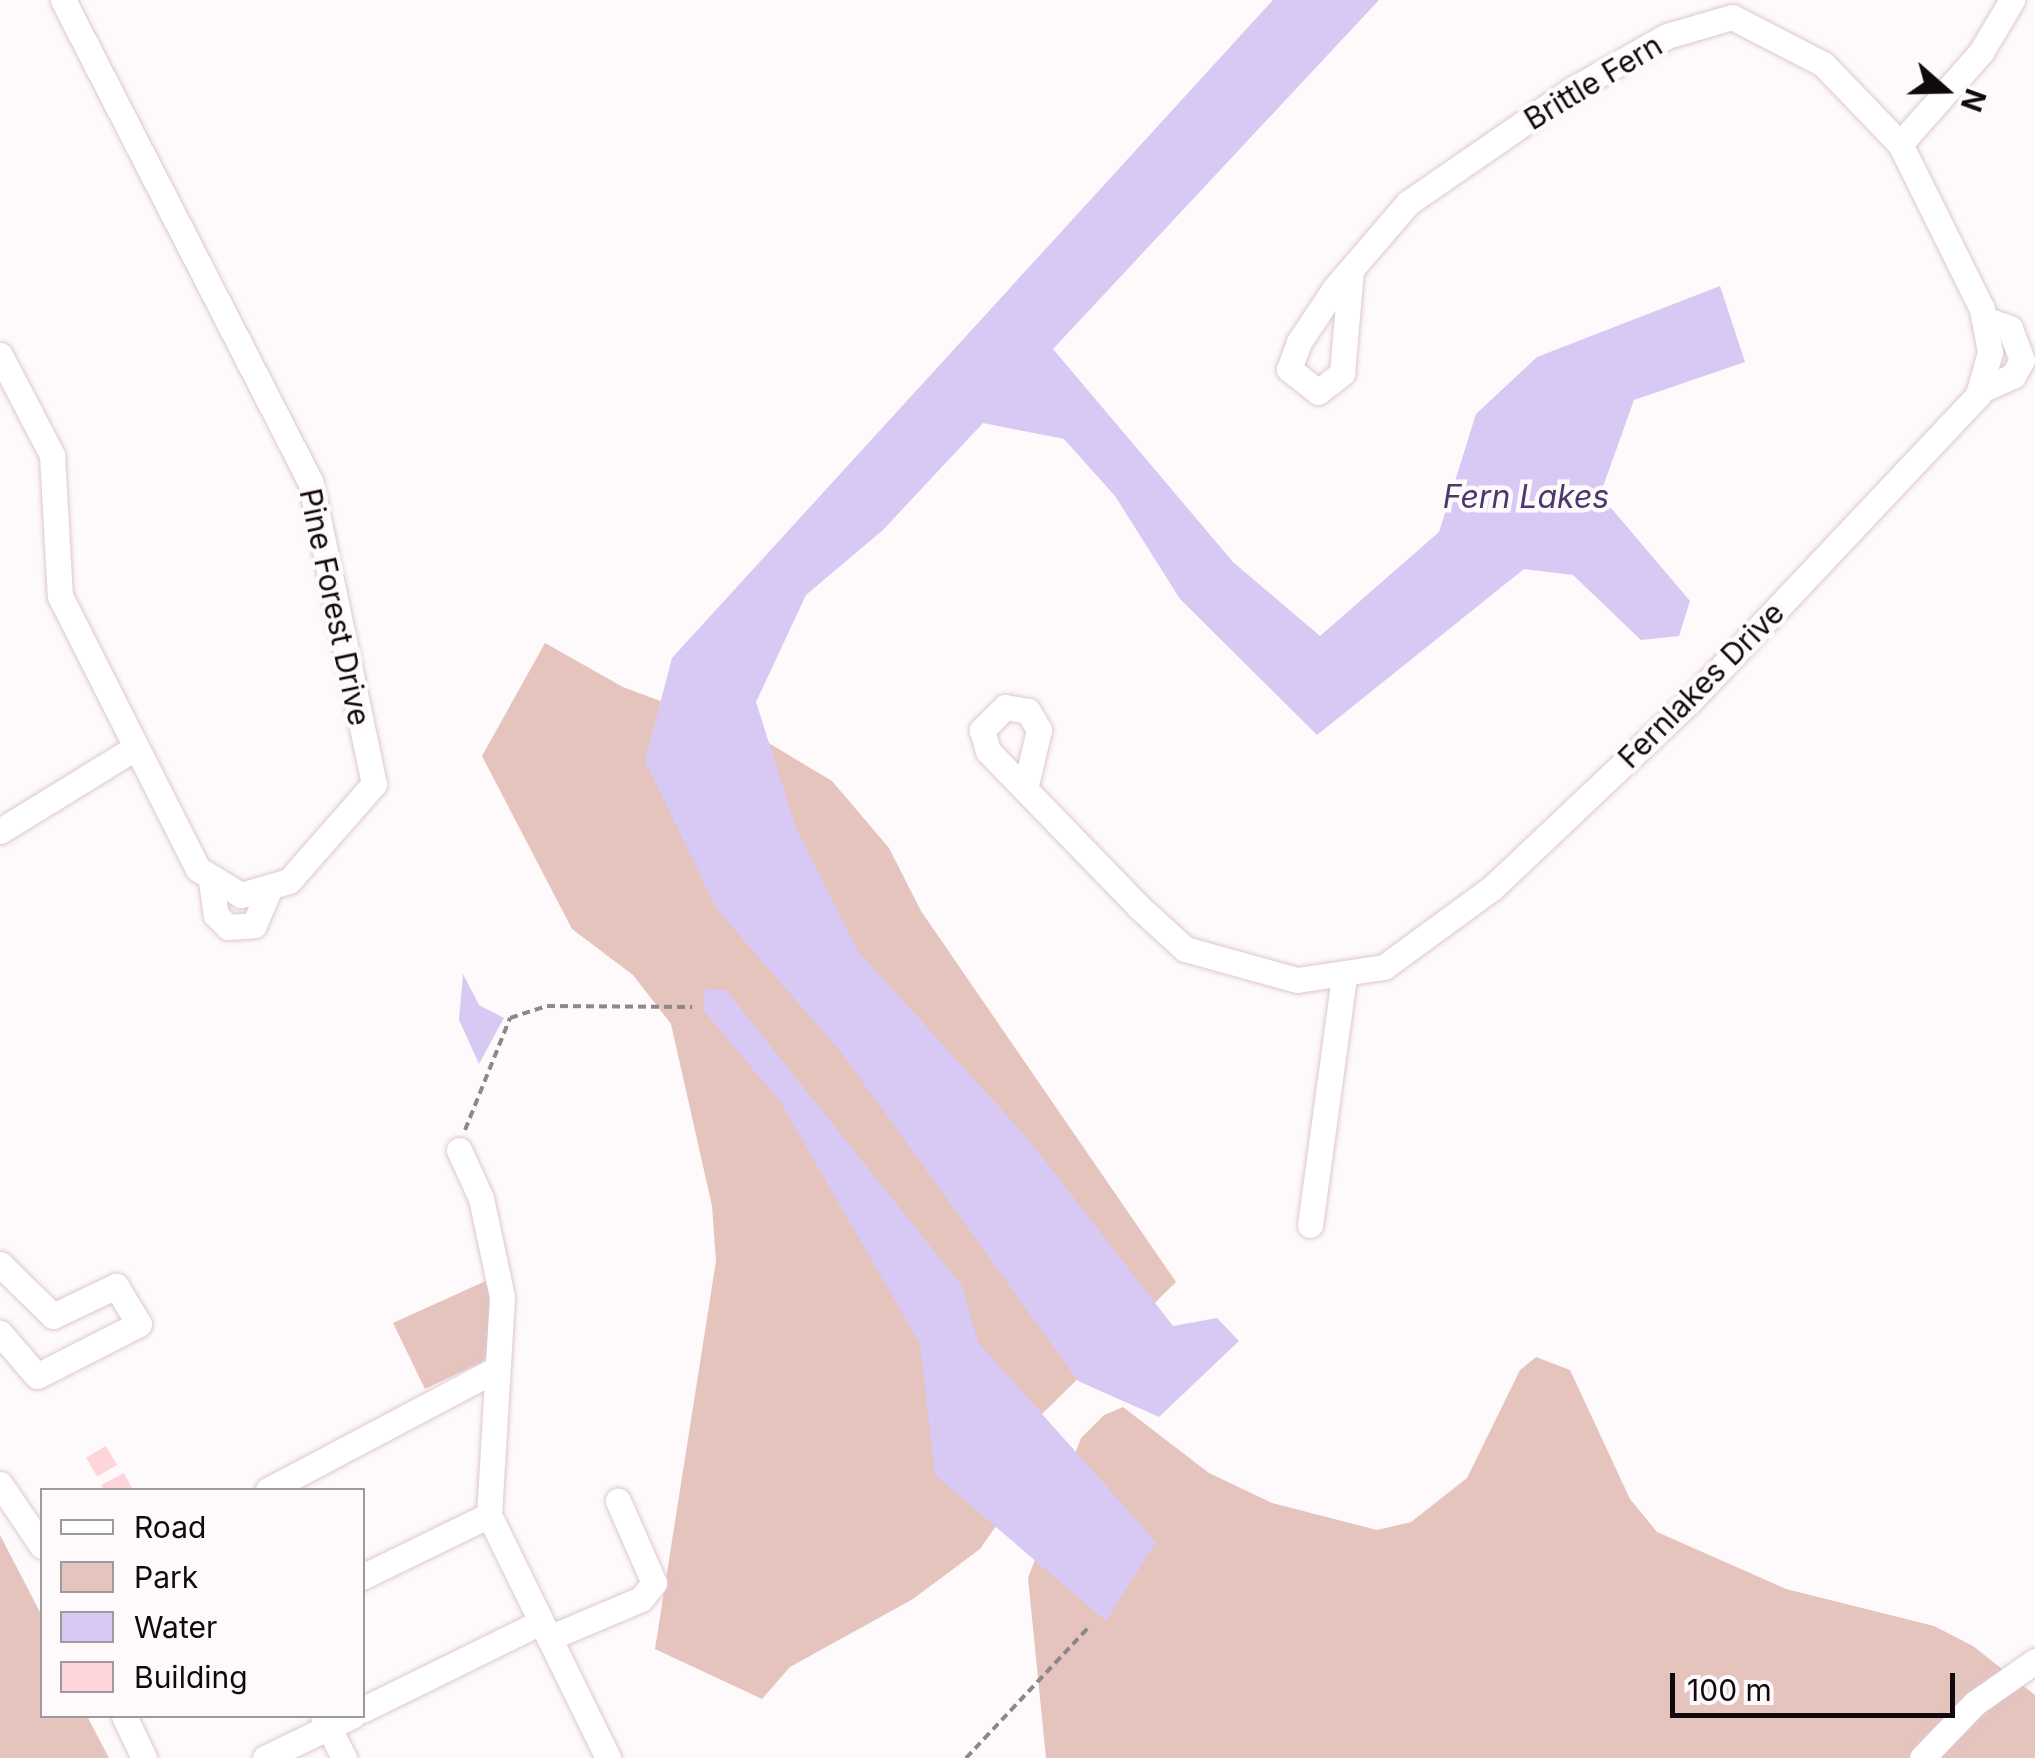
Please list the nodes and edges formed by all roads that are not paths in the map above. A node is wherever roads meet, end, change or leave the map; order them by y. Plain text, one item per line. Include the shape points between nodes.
1 (63, 0) edge
2 (1694, 0) edge
3 (2012, 0) edge
4 (1732, 9) edge
5 (1700, 26) junction
6 (1900, 144) junction
7 (1350, 270) dead end
8 (0, 354) edge
9 (134, 748) junction
10 (1026, 789) dead end
11 (0, 830) edge
12 (1344, 978) junction
13 (458, 1150) road end
14 (1310, 1225) dead end
15 (0, 1264) edge
16 (0, 1333) edge
17 (493, 1371) junction
18 (0, 1484) edge
19 (273, 1488) edge
20 (618, 1501) dead end
21 (488, 1514) junction
22 (40, 1543) edge
23 (365, 1576) edge
24 (545, 1630) junction
25 (2035, 1661) edge
26 (365, 1709) edge
27 (125, 1718) edge
28 (335, 1719) edge
29 (144, 1758) edge
30 (265, 1758) edge
31 (344, 1758) edge
32 (608, 1758) edge
33 (1922, 1758) edge

1 - 9 street, Pine Forest Drive via 310,481 374,784 290,882 241,896 211,880
2 - 5 street
3 - 6 street via 1981,52
4 - 5 street, Brittle Fern
4 - 6 street, Brittle Fern via 1823,64
5 - 7 street, Brittle Fern via 1573,89 1408,203
6 - 12 street, Fernlakes Drive via 1984,319 1990,352 1979,391 1688,702 1492,888 1384,967
8 - 9 street, Pine Forest Drive via 52,454 60,596
9 - 11 street
10 - 12 street, Fernlakes Drive via 1185,949 1297,980
12 - 14 street
13 - 17 street via 480,1198 502,1296
15 - 16 street via 54,1316 116,1286 139,1324 37,1376
17 - 19 street
17 - 21 street
18 - 22 street
20 - 24 street via 654,1583 641,1599
21 - 23 street
21 - 24 street
24 - 26 street
24 - 32 street
25 - 33 street via 1975,1703
27 - 29 street
28 - 30 street
28 - 31 street

